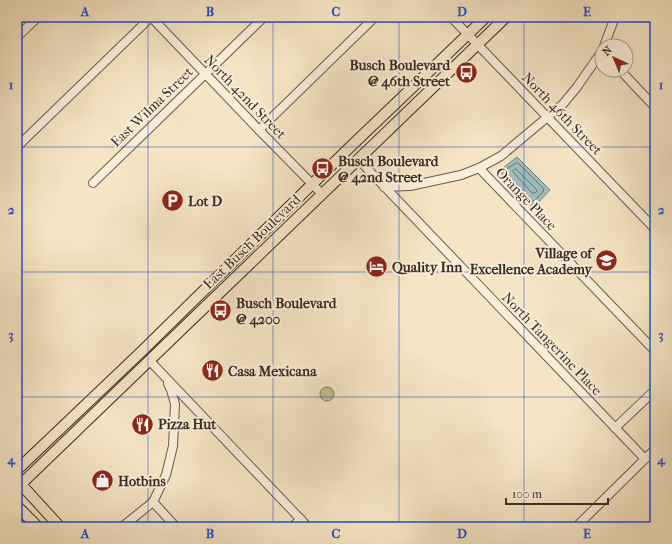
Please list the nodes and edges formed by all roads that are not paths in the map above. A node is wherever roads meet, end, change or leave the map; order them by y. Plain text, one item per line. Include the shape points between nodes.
1 (38, 17) edge
2 (151, 17) edge
3 (264, 17) edge
4 (375, 17) edge
5 (451, 17) edge
6 (486, 17) edge
7 (506, 17) edge
8 (615, 17) edge
9 (468, 34) junction
10 (17, 37) edge
11 (607, 38) edge
12 (478, 44) junction
13 (594, 63) edge
14 (205, 74) junction
15 (628, 78) edge
16 (655, 107) edge
17 (547, 117) junction
18 (259, 130) junction
19 (19, 145) dead end
20 (358, 159) junction
21 (479, 168) junction
22 (93, 183) dead end
23 (312, 184) junction
24 (384, 187) junction
25 (322, 194) junction
26 (655, 229) edge
27 (199, 296) junction
28 (655, 351) edge
29 (150, 360) junction
30 (160, 371) junction
31 (655, 390) edge
32 (615, 428) junction
33 (655, 449) edge
34 (645, 459) junction
35 (17, 470) edge
36 (18, 484) edge
37 (153, 502) junction
38 (17, 506) edge
39 (301, 519) junction
40 (38, 527) edge
41 (60, 527) edge
42 (122, 527) edge
43 (176, 527) edge
44 (292, 527) edge
45 (308, 527) edge
46 (576, 527) edge

1 - 10 street
2 - 14 street, North 42nd Street
2 - 19 street
3 - 14 street, East Wilma Street
4 - 18 street
5 - 9 street, North 46th Street
6 - 9 main road, East Busch Boulevard
7 - 12 main road, East Busch Boulevard
8 - 11 street
9 - 12 street, North 46th Street
9 - 23 main road, East Busch Boulevard
12 - 17 street, North 46th Street
12 - 20 main road, East Busch Boulevard
13 - 17 street via 577,88
14 - 18 street, North 42nd Street
14 - 22 street, East Wilma Street
15 - 16 street
17 - 21 street via 501,156
17 - 26 street, North 46th Street
18 - 23 street, North 42nd Street
20 - 24 street, North Tangerine Place
20 - 25 main road, East Busch Boulevard
21 - 24 street via 440,180 410,186
21 - 28 street, Orange Place
23 - 25 street, North 42nd Street
23 - 27 main road, East Busch Boulevard
24 - 32 street, North Tangerine Place
25 - 29 main road, East Busch Boulevard
27 - 29 main road via 189,313 153,350
27 - 35 main road, East Busch Boulevard
29 - 30 street
29 - 36 main road, East Busch Boulevard
30 - 37 street via 171,390 175,404 172,446 166,475
30 - 39 street
31 - 32 street
32 - 34 street, North Tangerine Place
33 - 34 street
34 - 46 street
36 - 41 main road
37 - 42 street
37 - 43 street
38 - 40 main road
39 - 44 street
39 - 45 street

